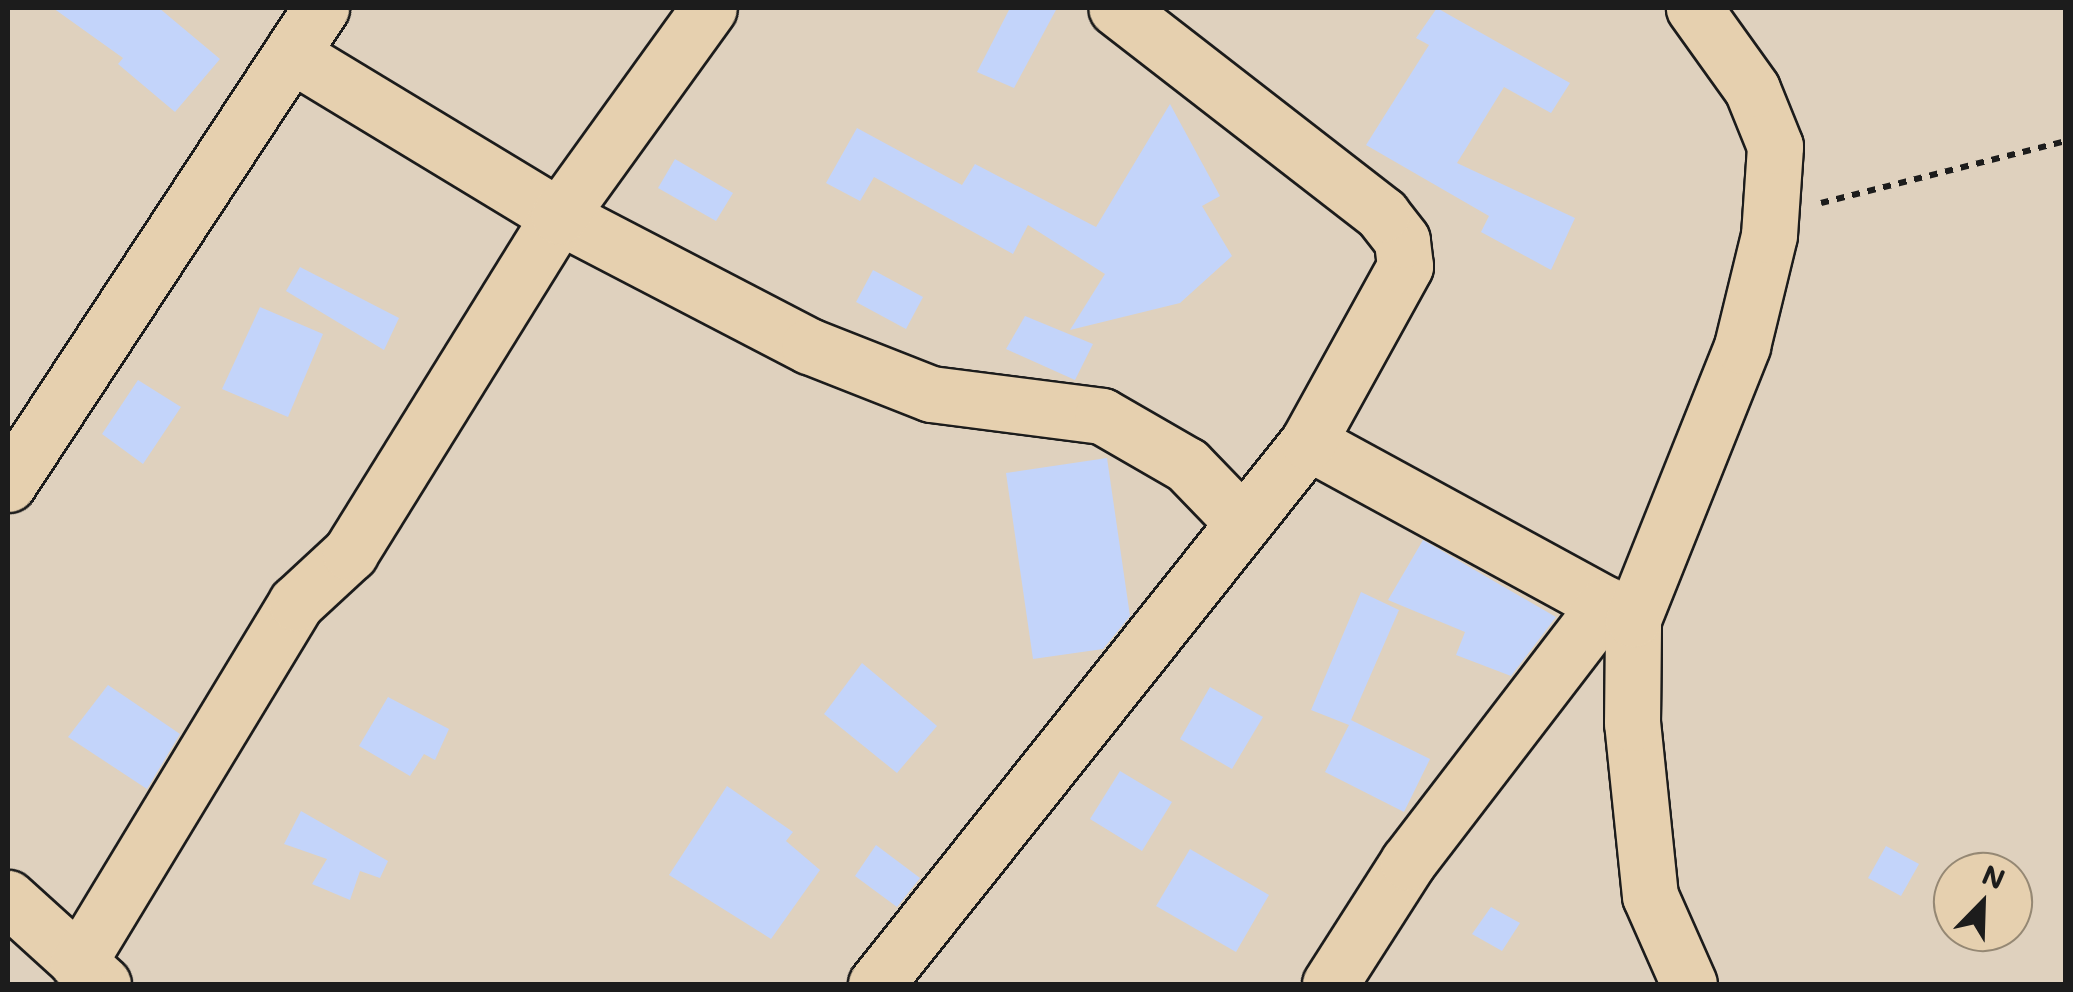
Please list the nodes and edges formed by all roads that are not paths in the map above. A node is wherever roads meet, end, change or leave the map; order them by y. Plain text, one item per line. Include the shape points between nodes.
1 (709, 8) edge
2 (1116, 8) edge
3 (1694, 8) edge
4 (300, 25) edge
5 (559, 216) junction
6 (1308, 442) junction
7 (8, 484) edge
8 (1243, 523) junction
9 (1619, 611) junction
10 (8, 898) edge
11 (90, 974) edge
12 (876, 984) edge
13 (1330, 984) edge
14 (1689, 984) edge

1 - 5 street
2 - 6 street via 1382,214 1402,240 1405,266
3 - 9 street via 1752,89 1774,146 1769,235 1742,346
4 - 5 street
4 - 7 street
5 - 8 street via 809,346 930,394 1102,416 1187,465
5 - 11 street via 350,553 296,602
6 - 8 street
6 - 9 street
8 - 12 street
9 - 13 street via 1428,834
9 - 14 street via 1650,896
10 - 11 street

